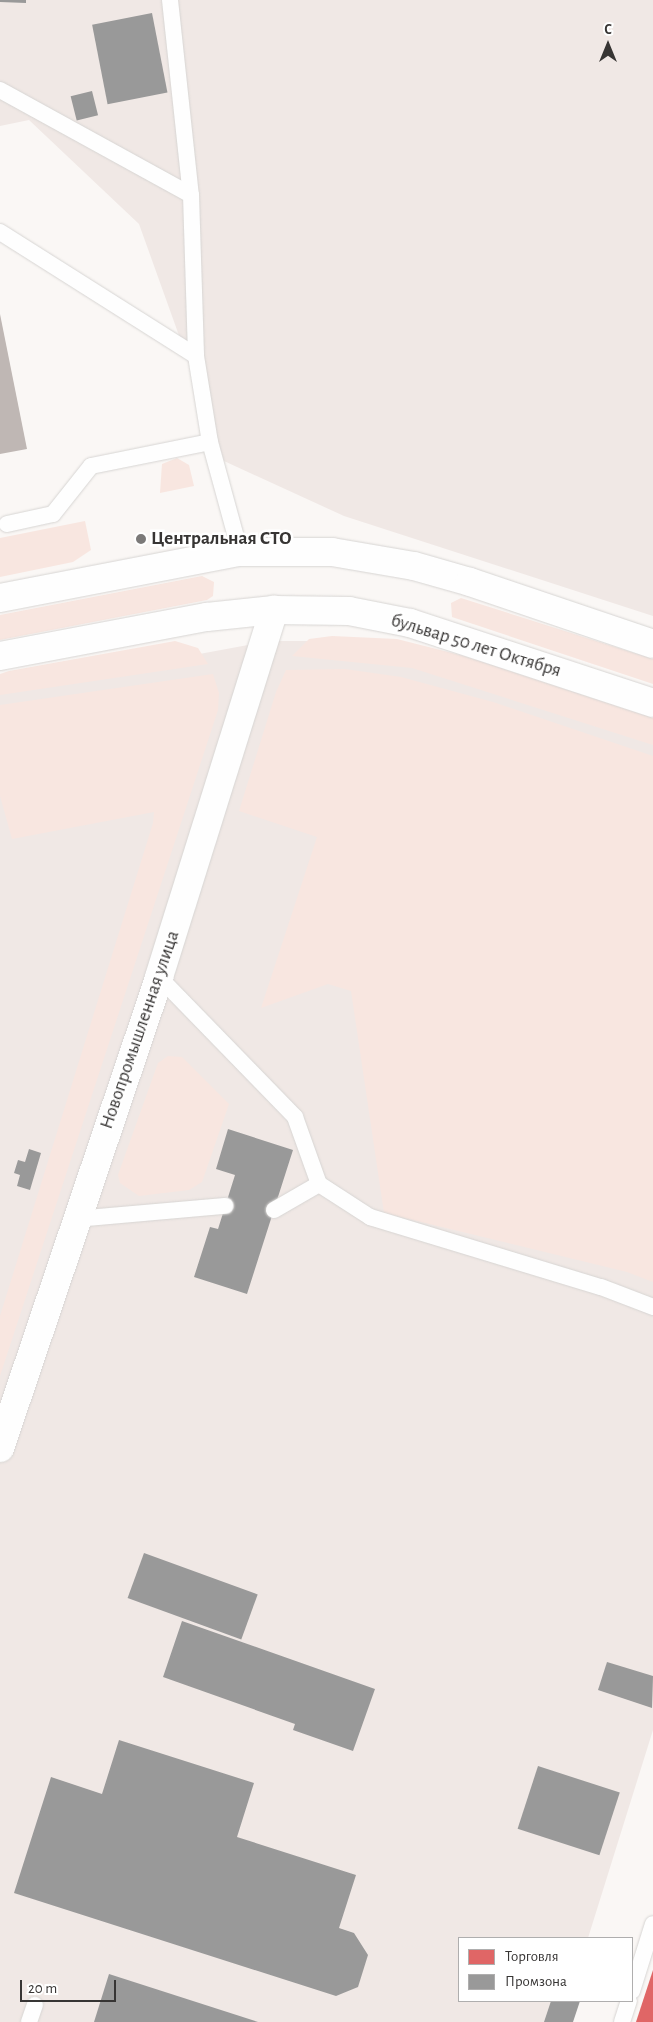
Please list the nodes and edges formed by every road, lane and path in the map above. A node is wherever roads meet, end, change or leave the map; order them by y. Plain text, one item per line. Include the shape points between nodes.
1 (170, 0) edge
2 (0, 90) edge
3 (191, 195) junction
4 (0, 232) edge
5 (196, 356) junction
6 (210, 442) junction
7 (7, 524) dead end
8 (240, 552) junction
9 (0, 598) edge
10 (274, 610) junction
11 (653, 644) edge
12 (0, 656) edge
13 (653, 703) edge
14 (159, 977) junction
15 (319, 1184) junction
16 (226, 1206) dead end
17 (274, 1210) dead end
18 (75, 1219) junction
19 (653, 1307) edge
20 (0, 1448) edge
21 (653, 1924) edge
22 (633, 1988) edge
23 (628, 2002) edge
24 (35, 2006) dead end
25 (29, 2022) edge
26 (622, 2022) edge

1 - 3 lane
2 - 3 lane
3 - 5 lane
4 - 5 lane
5 - 6 lane
6 - 7 lane via 91,466 53,514
6 - 8 lane
8 - 9 main road
8 - 11 main road via 332,552 414,566
10 - 12 main road, бульвар 50 лет Октября via 206,617
10 - 13 main road, бульвар 50 лет Октября via 349,611 410,623
10 - 14 main road, Новопромышленная улица
14 - 15 lane via 295,1117
14 - 18 main road, Новопромышленная улица
15 - 17 lane
15 - 19 lane via 370,1216
16 - 18 lane
18 - 20 main road, Новопромышленная улица
21 - 22 lane
23 - 26 lane
24 - 25 lane

